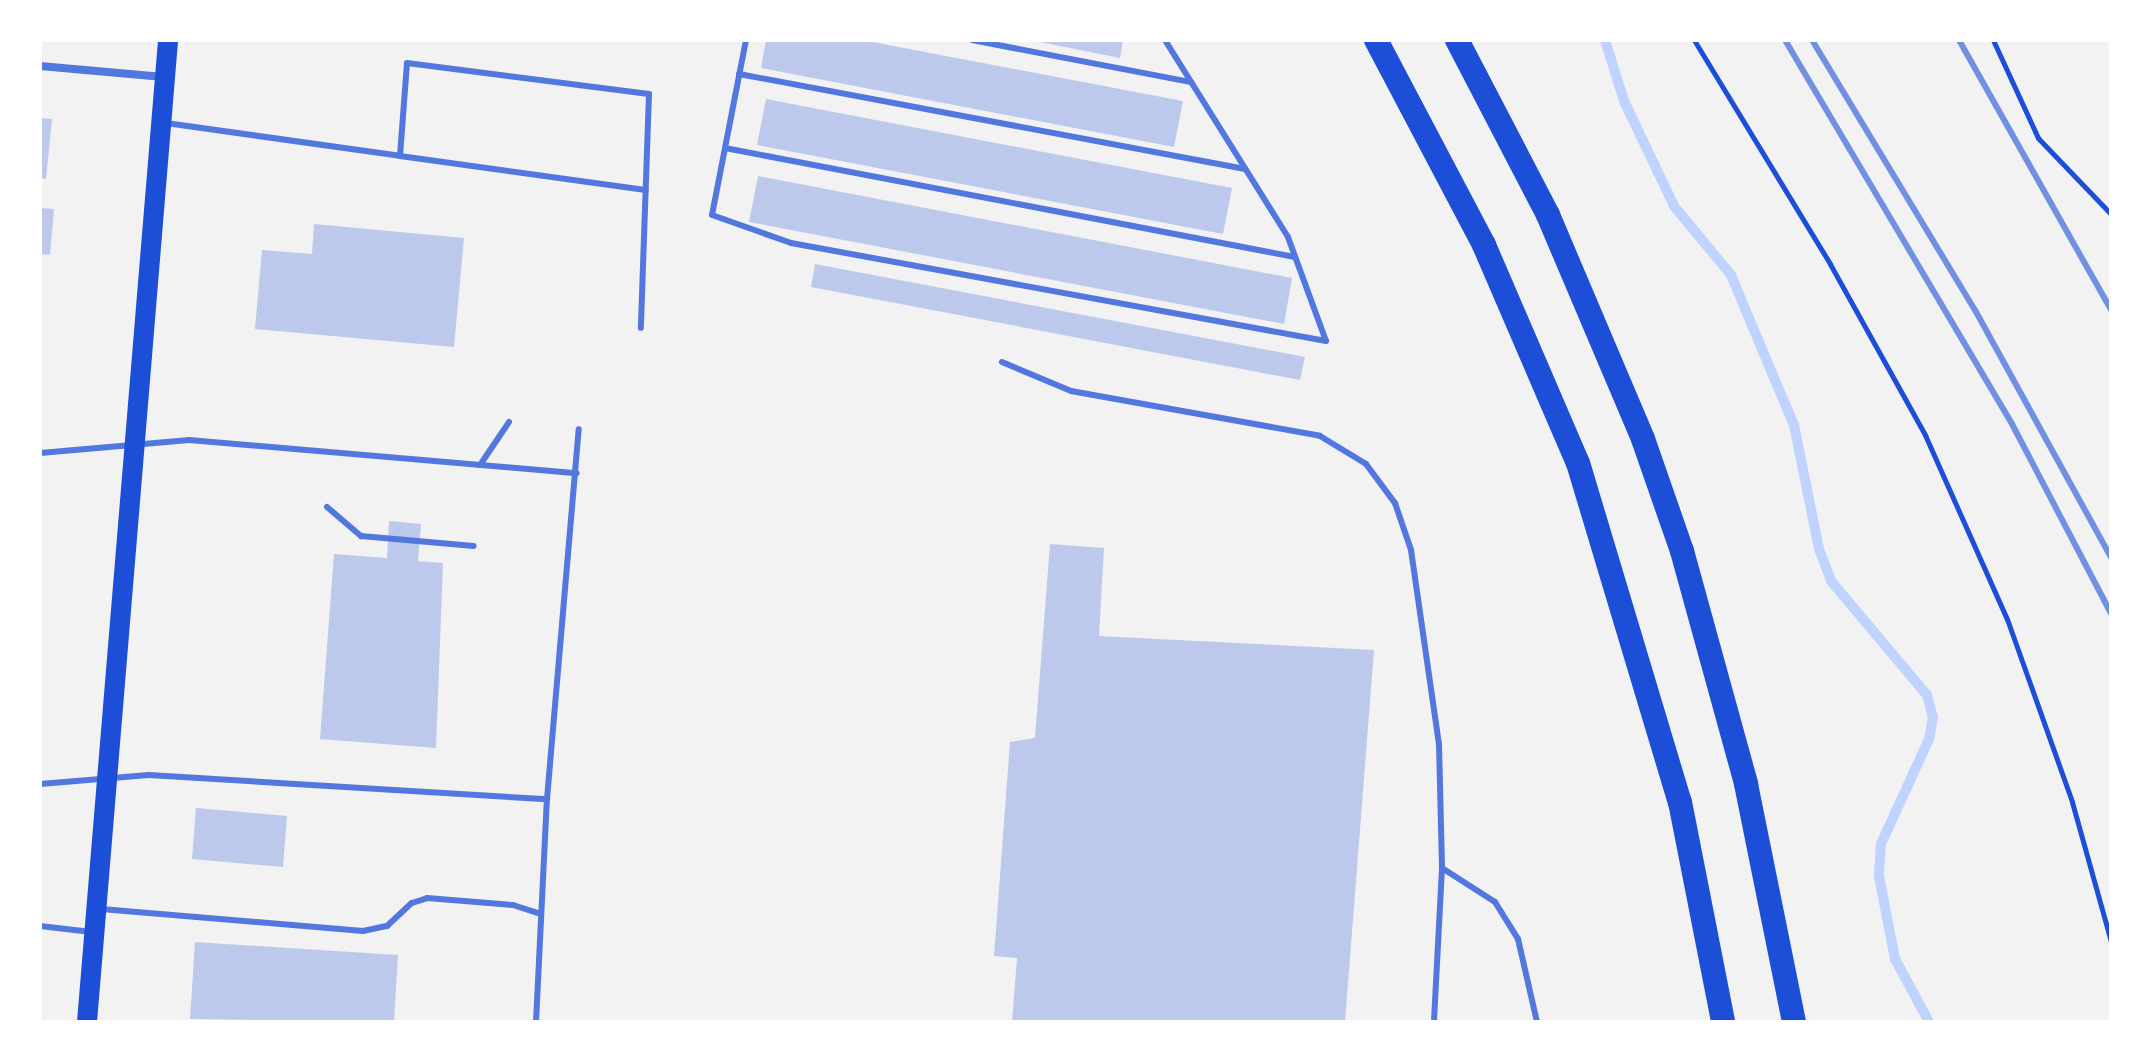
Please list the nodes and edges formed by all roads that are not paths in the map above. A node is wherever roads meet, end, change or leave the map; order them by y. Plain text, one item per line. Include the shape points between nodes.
1 (168, 40) edge
2 (746, 40) edge
3 (972, 40) edge
4 (1165, 40) edge
5 (1376, 40) edge
6 (1457, 40) edge
7 (40, 66) edge
8 (739, 74) junction
9 (165, 77) junction
10 (1191, 82) junction
11 (161, 123) junction
12 (725, 148) junction
13 (400, 156) junction
14 (1245, 169) junction
15 (646, 190) junction
16 (1295, 257) junction
17 (641, 328) dead end
18 (1002, 362) dead end
19 (509, 422) dead end
20 (579, 429) dead end
21 (133, 441) junction
22 (40, 453) edge
23 (480, 465) junction
24 (577, 473) junction
25 (327, 507) dead end
26 (474, 546) dead end
27 (110, 775) junction
28 (40, 784) edge
29 (547, 799) junction
30 (1442, 868) junction
31 (97, 908) junction
32 (541, 914) junction
33 (40, 926) edge
34 (95, 933) junction
35 (87, 1022) edge
36 (536, 1022) edge
37 (1434, 1022) edge
38 (1537, 1022) edge
39 (1723, 1022) edge
40 (1794, 1022) edge

1 - 9 main road
2 - 8 lane
3 - 10 lane
4 - 10 lane
5 - 39 highway via 1484,245 1578,463 1680,802
6 - 40 highway via 1548,215 1643,439 1682,551 1738,755
7 - 9 street
8 - 12 lane
8 - 14 lane
9 - 11 main road
10 - 14 lane
11 - 13 lane
11 - 21 main road
12 - 16 lane
12 - 16 lane via 712,215 791,243 1326,341
13 - 15 lane
13 - 15 lane via 407,63 649,94
14 - 16 lane
15 - 17 lane
18 - 30 lane via 1071,391 1320,436 1366,464 1395,503 1411,550 1439,744
19 - 23 lane
20 - 24 lane
21 - 22 lane
21 - 23 lane via 189,440
21 - 27 main road
23 - 24 lane
24 - 29 lane
25 - 26 lane via 361,536
27 - 28 lane
27 - 29 lane
27 - 31 main road
29 - 32 lane
30 - 37 lane
30 - 38 lane via 1495,902 1518,939
31 - 32 lane via 363,931 387,926 412,903 427,898 513,905
31 - 34 main road
32 - 36 lane
33 - 34 lane
34 - 35 main road

